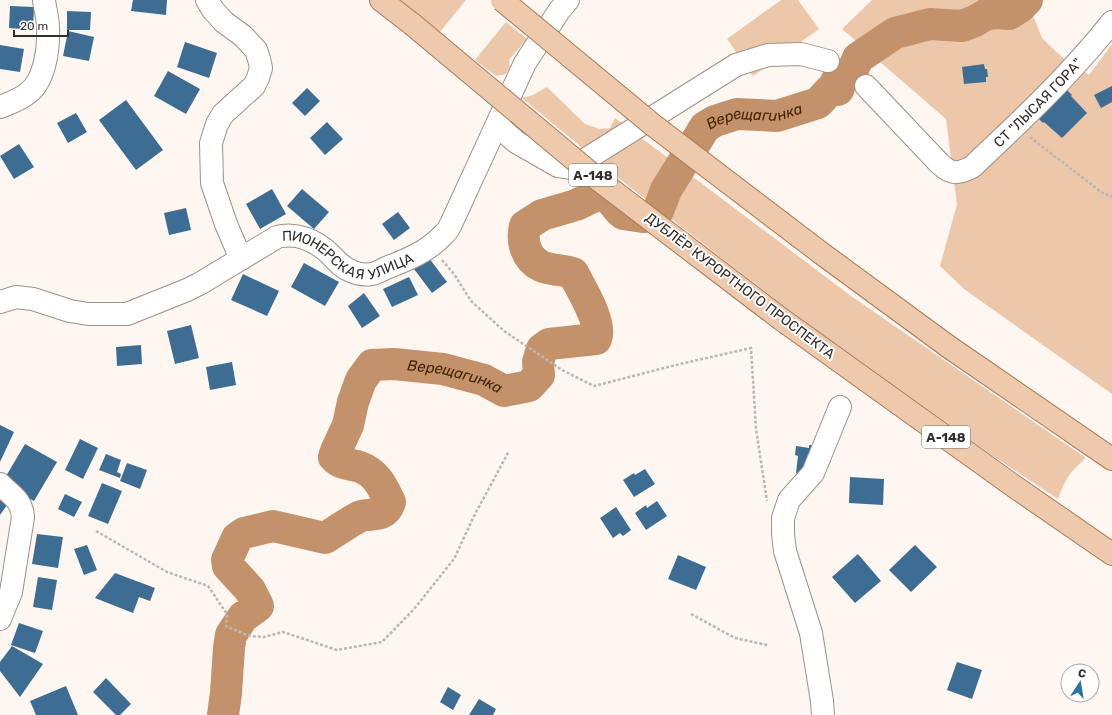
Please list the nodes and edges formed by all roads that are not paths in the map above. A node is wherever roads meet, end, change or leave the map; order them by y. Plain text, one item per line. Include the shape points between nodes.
1 (44, 0) edge
2 (207, 0) edge
3 (381, 0) edge
4 (502, 0) edge
5 (568, 0) edge
6 (1112, 22) edge
7 (828, 61) dead end
8 (866, 86) dead end
9 (0, 106) edge
10 (497, 125) junction
11 (241, 259) junction
12 (0, 302) edge
13 (840, 407) dead end
14 (1112, 459) edge
15 (0, 484) edge
16 (1112, 554) edge
17 (0, 619) edge
18 (823, 715) edge

1 - 9 street via 48,48 41,75 29,93
2 - 11 street via 224,22 256,50 260,63 254,86 223,114 211,143 212,183
3 - 16 main road, ДУБЛЁР КУРОРТНОГО ПРОСПЕКТА / А-148, bridge via 600,181 781,319 1014,487
4 - 14 main road, bridge via 653,125 821,253 949,347
5 - 10 street, ПИОНЕРСКАЯ УЛИЦА via 525,63
6 - 8 street, СТ "ЛЫСАЯ ГОРА" via 1088,52 1016,126 972,167 964,171 955,173 940,164
7 - 10 street via 801,54 768,55 736,65 572,168 558,166 516,142
10 - 11 street, ПИОНЕРСКАЯ УЛИЦА via 451,224 431,246 408,260 372,274 352,272 341,266 313,241 291,235 277,237
11 - 12 street, ПИОНЕРСКАЯ УЛИЦА via 187,290 127,314 88,314 16,297
13 - 18 street via 813,473 789,500 783,518 785,551 811,633
15 - 17 street via 18,501 23,517 11,592

